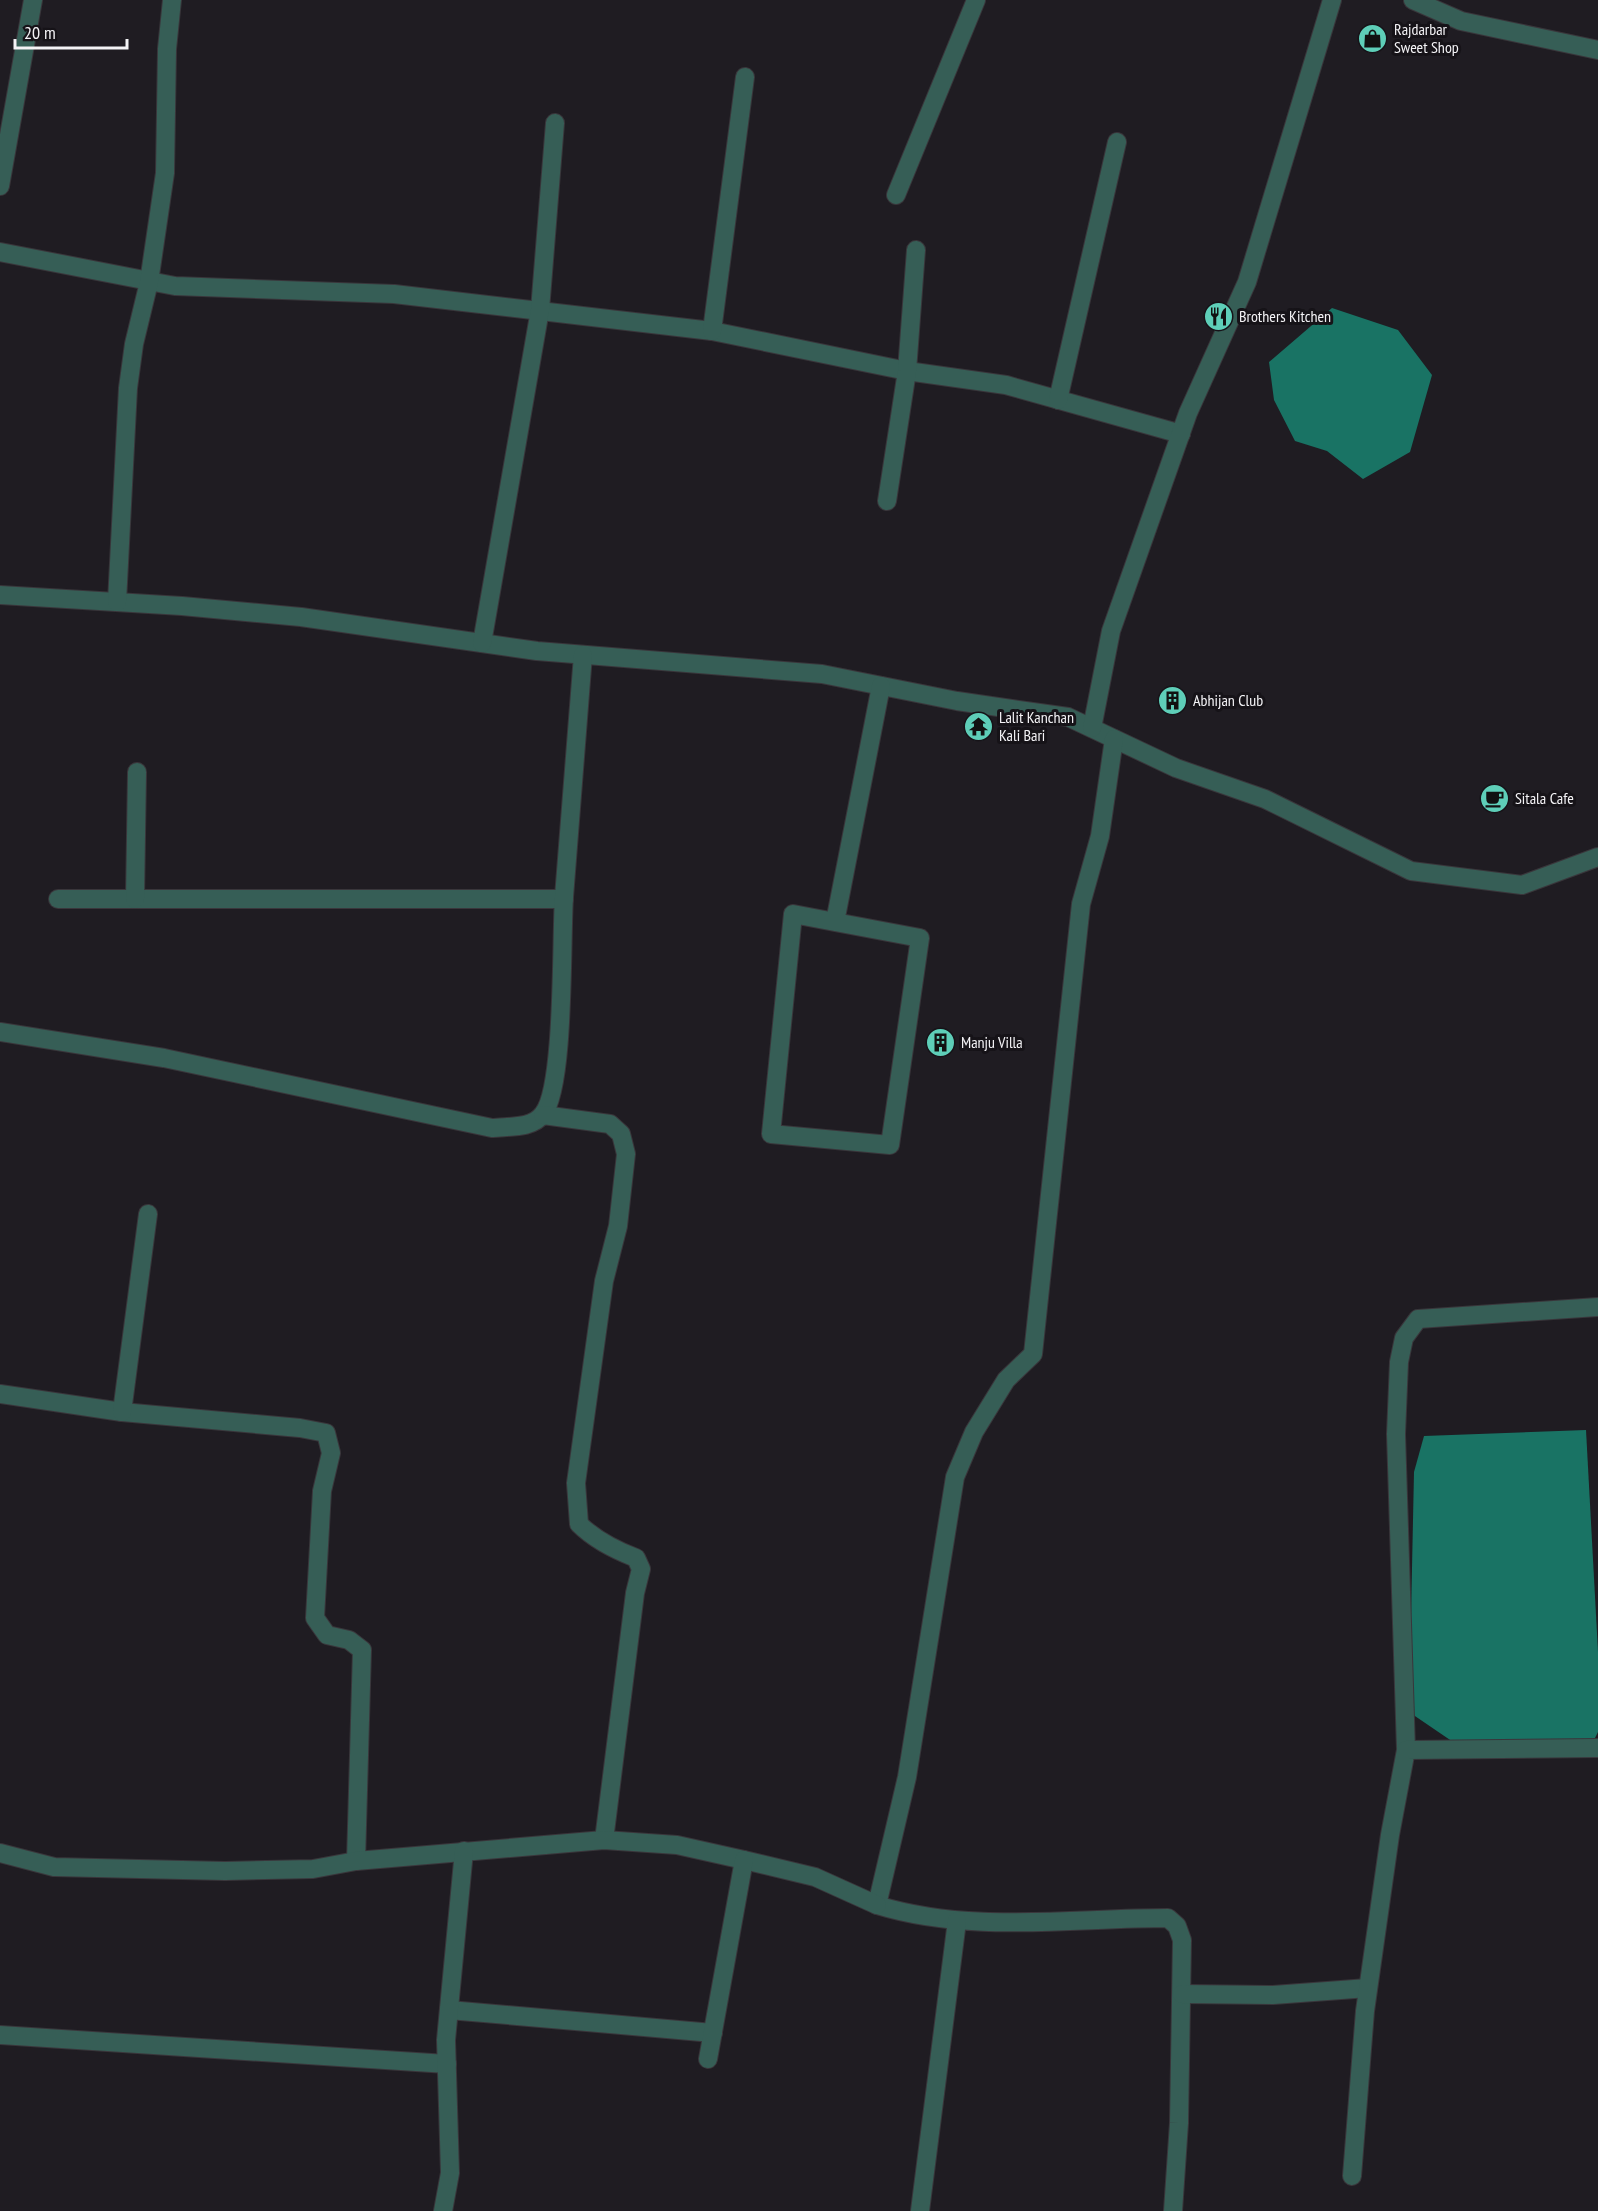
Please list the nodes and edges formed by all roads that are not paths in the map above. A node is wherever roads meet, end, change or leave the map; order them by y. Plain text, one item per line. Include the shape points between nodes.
1 (33, 0) edge
2 (172, 0) edge
3 (976, 0) edge
4 (1332, 0) edge
5 (1413, 0) edge
6 (1598, 51) edge
7 (745, 77) dead end
8 (555, 123) dead end
9 (1117, 142) dead end
10 (0, 186) edge
11 (896, 195) dead end
12 (915, 250) dead end
13 (0, 252) edge
14 (149, 282) junction
15 (540, 310) junction
16 (712, 331) junction
17 (907, 370) junction
18 (1058, 400) junction
19 (1181, 434) junction
20 (887, 501) dead end
21 (0, 596) edge
22 (117, 602) junction
23 (482, 643) junction
24 (584, 655) junction
25 (881, 686) junction
26 (1092, 729) junction
27 (1114, 739) junction
28 (137, 772) dead end
29 (1598, 857) edge
30 (58, 899) dead end
31 (135, 899) junction
32 (564, 899) junction
33 (835, 922) junction
34 (0, 1032) edge
35 (543, 1115) junction
36 (148, 1214) dead end
37 (1598, 1307) edge
38 (0, 1394) edge
39 (122, 1412) junction
40 (1598, 1748) edge
41 (1406, 1750) junction
42 (604, 1840) junction
43 (464, 1851) junction
44 (0, 1853) edge
45 (744, 1860) junction
46 (356, 1861) junction
47 (877, 1905) junction
48 (957, 1920) junction
49 (1368, 1988) junction
50 (1182, 1994) junction
51 (449, 2010) junction
52 (713, 2033) junction
53 (0, 2035) edge
54 (708, 2059) dead end
55 (447, 2064) junction
56 (1352, 2176) dead end
57 (443, 2211) edge
58 (920, 2211) edge
59 (1173, 2211) edge

1 - 10 street
2 - 14 street via 167,49 165,173
3 - 11 street
4 - 19 street via 1247,282
5 - 6 street via 1461,21
7 - 16 street
8 - 15 street
9 - 18 street
12 - 17 street
13 - 14 street
14 - 15 street via 213,289 394,294
14 - 22 street via 128,388
15 - 16 street
15 - 23 street
16 - 17 street
17 - 18 street via 1006,385
17 - 20 street
18 - 19 street
19 - 26 street via 1111,631
21 - 22 street
22 - 23 street via 301,617
23 - 24 street
24 - 25 street via 822,674
24 - 32 street
25 - 26 street via 1068,717
25 - 33 street
26 - 27 street
27 - 29 street via 1176,768 1265,800 1411,871 1522,885
27 - 47 street via 1100,836 1081,904 1033,1354 1006,1380 974,1432 955,1477 907,1777
28 - 31 street
30 - 31 street
31 - 32 street
32 - 35 street via 557,1065 551,1098
33 - 33 street via 920,938 890,1145 771,1134 793,914
34 - 35 street via 164,1058 492,1128 527,1125
35 - 42 street via 610,1124 621,1134 626,1154 576,1483 579,1524 590,1535 636,1558 641,1569
36 - 39 street
37 - 41 street via 1418,1319 1404,1338 1396,1434
38 - 39 street
39 - 46 street via 326,1433 331,1453 322,1491 315,1618 327,1635 349,1640 362,1650
40 - 41 street
41 - 49 street
42 - 43 street
42 - 45 street via 677,1845
43 - 46 street
43 - 51 street
44 - 46 street via 54,1867 128,1869 314,1869
45 - 47 street via 815,1877
45 - 52 street
47 - 48 street via 913,1916
48 - 50 street via 1064,1922 1168,1918 1177,1926 1182,1940
48 - 58 street
49 - 50 street via 1273,1995
49 - 56 street
50 - 59 street
51 - 52 street
51 - 55 street
52 - 54 street
53 - 55 street
55 - 57 street via 450,2173

